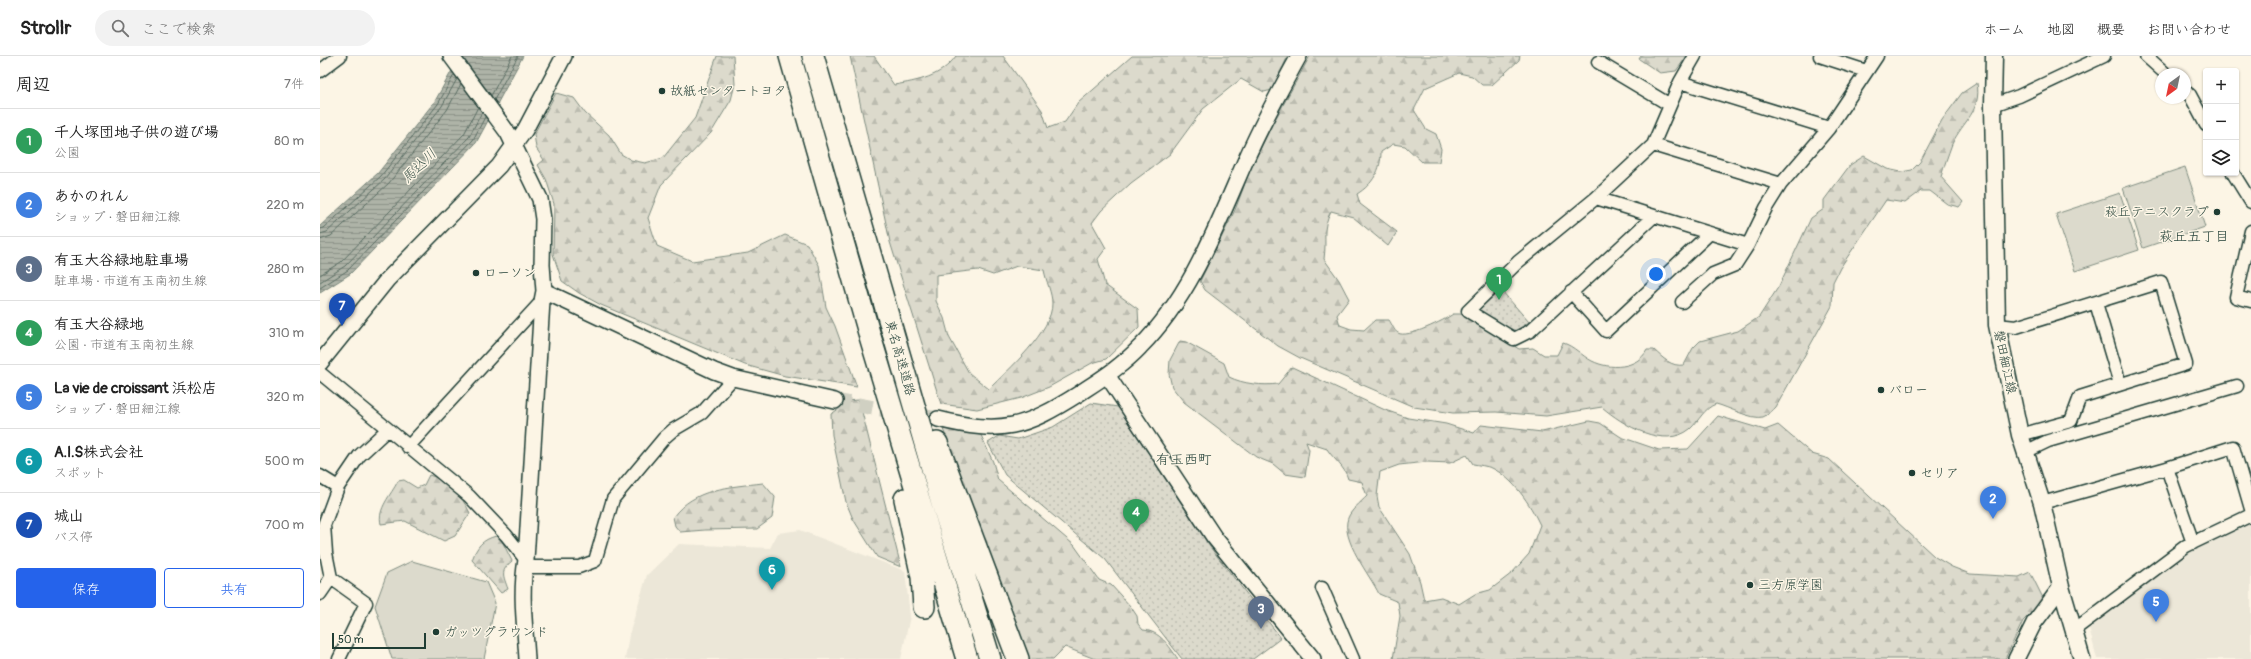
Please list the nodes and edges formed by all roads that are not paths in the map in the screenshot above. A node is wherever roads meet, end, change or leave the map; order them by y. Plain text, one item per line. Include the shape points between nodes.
1 (340, 56) edge
2 (451, 56) edge
3 (564, 56) edge
4 (790, 56) edge
5 (813, 56) edge
6 (1299, 56) edge
7 (1695, 56) edge
8 (1820, 56) edge
9 (1877, 56) edge
10 (1994, 56) edge
11 (2104, 56) edge
12 (2146, 56) edge
13 (1598, 62) dead end
14 (2159, 68) edge
15 (320, 71) edge
16 (1866, 71) junction
17 (1680, 82) junction
18 (2191, 97) edge
19 (1670, 105) junction
20 (1993, 105) junction
21 (2203, 119) edge
22 (1829, 128) junction
23 (511, 139) junction
24 (1654, 145) junction
25 (2235, 176) edge
26 (1781, 184) junction
27 (1596, 198) junction
28 (2251, 202) edge
29 (1654, 216) junction
30 (2251, 232) edge
31 (1710, 233) junction
32 (1748, 245) junction
33 (880, 291) junction
34 (1571, 292) junction
35 (543, 296) junction
36 (2251, 301) edge
37 (1682, 302) dead end
38 (2096, 303) junction
39 (1997, 325) junction
40 (869, 333) junction
41 (320, 363) edge
42 (320, 373) edge
43 (1107, 375) junction
44 (733, 378) junction
45 (2120, 384) junction
46 (2237, 386) dead end
47 (835, 401) tunnel mouth
48 (938, 418) tunnel mouth
49 (388, 429) junction
50 (2020, 435) junction
51 (408, 446) junction
52 (2025, 452) junction
53 (2167, 468) junction
54 (320, 476) edge
55 (338, 487) junction
56 (2042, 503) junction
57 (2251, 509) edge
58 (2251, 515) edge
59 (2193, 543) junction
60 (525, 564) junction
61 (331, 578) junction
62 (1322, 588) dead end
63 (2061, 588) junction
64 (320, 594) edge
65 (924, 607) dead end
66 (2074, 630) junction
67 (339, 659) edge
68 (527, 659) edge
69 (967, 659) edge
70 (990, 659) edge
71 (1018, 659) edge
72 (1313, 659) edge
73 (1353, 659) edge
74 (2016, 659) edge
75 (2082, 659) edge

1 - 15 street
2 - 23 street
3 - 23 street via 525,130
4 - 40 highway, 東名高速道路
5 - 33 highway, 東名高速道路
6 - 43 street via 1267,116 1222,218 1187,286 1152,334 1129,358
7 - 17 street
8 - 16 street
9 - 16 street
10 - 20 main road, 磐田細江線
11 - 20 street via 2019,96
12 - 14 street
13 - 19 street
16 - 22 street
17 - 19 street
17 - 22 street
18 - 21 street
19 - 24 street
20 - 39 main road, 磐田細江線
22 - 26 street
23 - 35 street via 540,199 543,219
23 - 41 street via 499,166 387,280
24 - 26 street
24 - 27 street
25 - 28 street
26 - 32 street
27 - 29 street
27 - 34 street via 1518,262 1468,311 1514,339 1530,331
29 - 31 street
29 - 34 street
30 - 36 street via 2236,297
31 - 32 street
31 - 34 street via 1606,331
32 - 37 street via 1735,266 1713,274
33 - 70 highway, 東名高速道路
33 - 71 highway
35 - 44 street
35 - 51 street
35 - 60 street
38 - 39 street via 2085,304 2016,327
38 - 45 street
38 - 45 street via 2161,282 2186,364
39 - 50 main road, 磐田細江線
40 - 65 highway via 922,577
40 - 69 highway, 東名高速道路
42 - 49 street
43 - 48 street via 1057,407 1019,425 988,428
43 - 72 street via 1214,537
44 - 47 street
44 - 60 street via 702,413 664,438 617,492 610,505 595,561 579,567
45 - 50 street via 2080,396 2071,421
46 - 52 street via 2048,441
49 - 51 street
49 - 55 street via 359,456
50 - 52 main road, 磐田細江線
51 - 60 street via 469,496 502,530
52 - 56 main road, 磐田細江線
53 - 56 street
53 - 57 street via 2233,447
53 - 59 street
54 - 55 street
55 - 61 street via 324,525
56 - 63 main road, 磐田細江線
58 - 59 street
59 - 66 street
60 - 68 street via 522,604
61 - 64 street
61 - 67 street via 366,603
62 - 73 street
63 - 66 main road, 磐田細江線
63 - 74 street via 2034,623
66 - 75 main road, 磐田細江線

